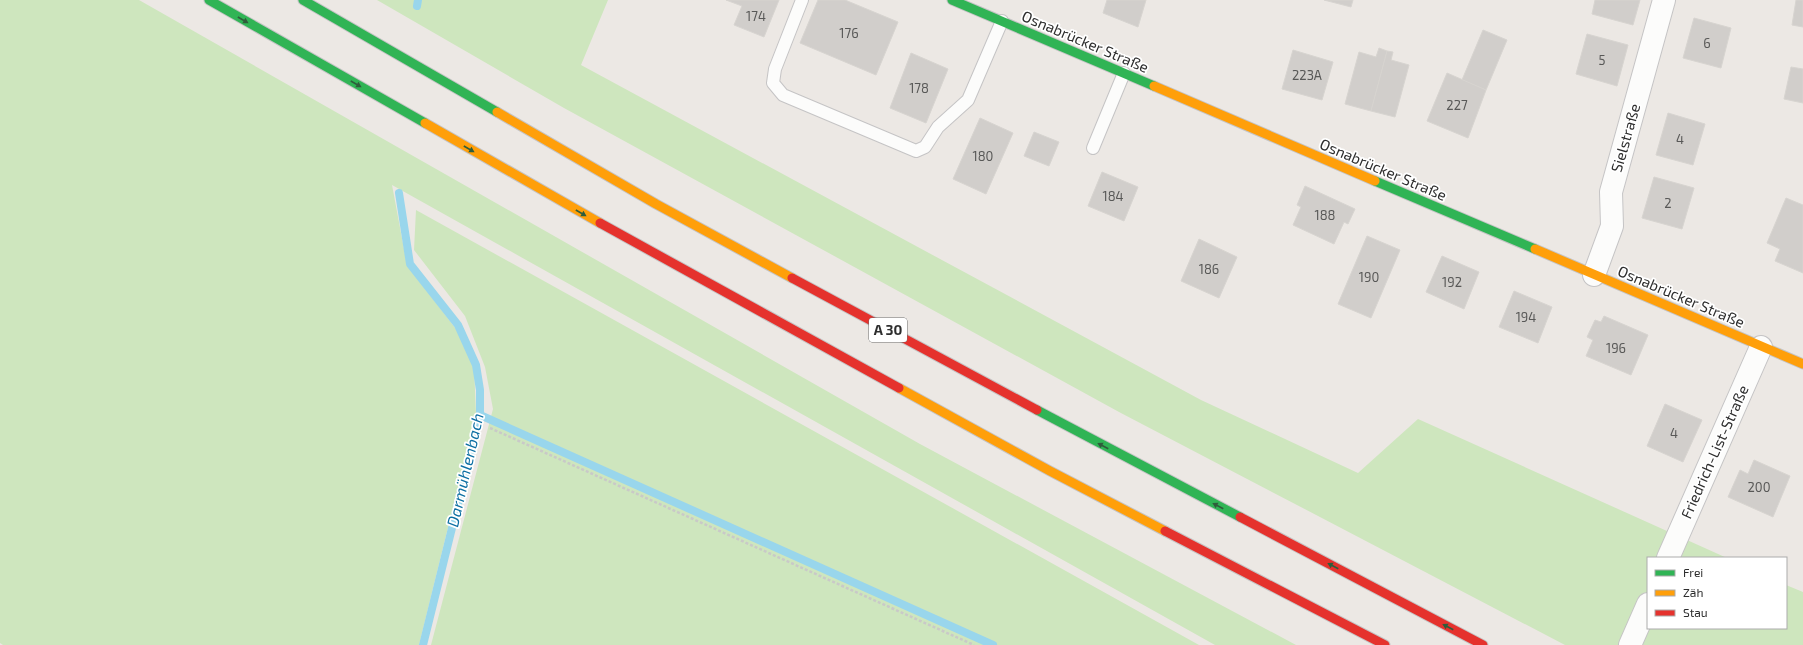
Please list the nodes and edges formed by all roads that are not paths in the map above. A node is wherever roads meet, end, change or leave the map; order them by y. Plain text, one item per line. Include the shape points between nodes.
1 (209, 0) edge
2 (302, 0) edge
3 (802, 0) edge
4 (1664, 0) edge
5 (955, 1) edge
6 (1002, 21) junction
7 (1124, 73) junction
8 (1093, 148) dead end
9 (1594, 275) junction
10 (1761, 347) junction
11 (1803, 364) edge
12 (1668, 557) edge
13 (1647, 606) edge
14 (1385, 645) edge
15 (1483, 645) edge
16 (1630, 645) edge

1 -> 14 main road via 654,254 1050,471
15 -> 2 main road, A 30 via 1067,426 662,208
3 - 6 lane via 775,69 773,83 783,95 916,151 925,147 938,127 968,100
4 - 9 street, Sielstraße via 1611,192 1612,226
5 - 6 main road, Osnabrücker Straße
6 - 7 main road, Osnabrücker Straße
7 - 8 lane
7 - 9 main road, Osnabrücker Straße
9 - 10 main road, Osnabrücker Straße
10 - 11 main road, Osnabrücker Straße
10 - 12 street, Friedrich-List-Straße
13 - 16 street

